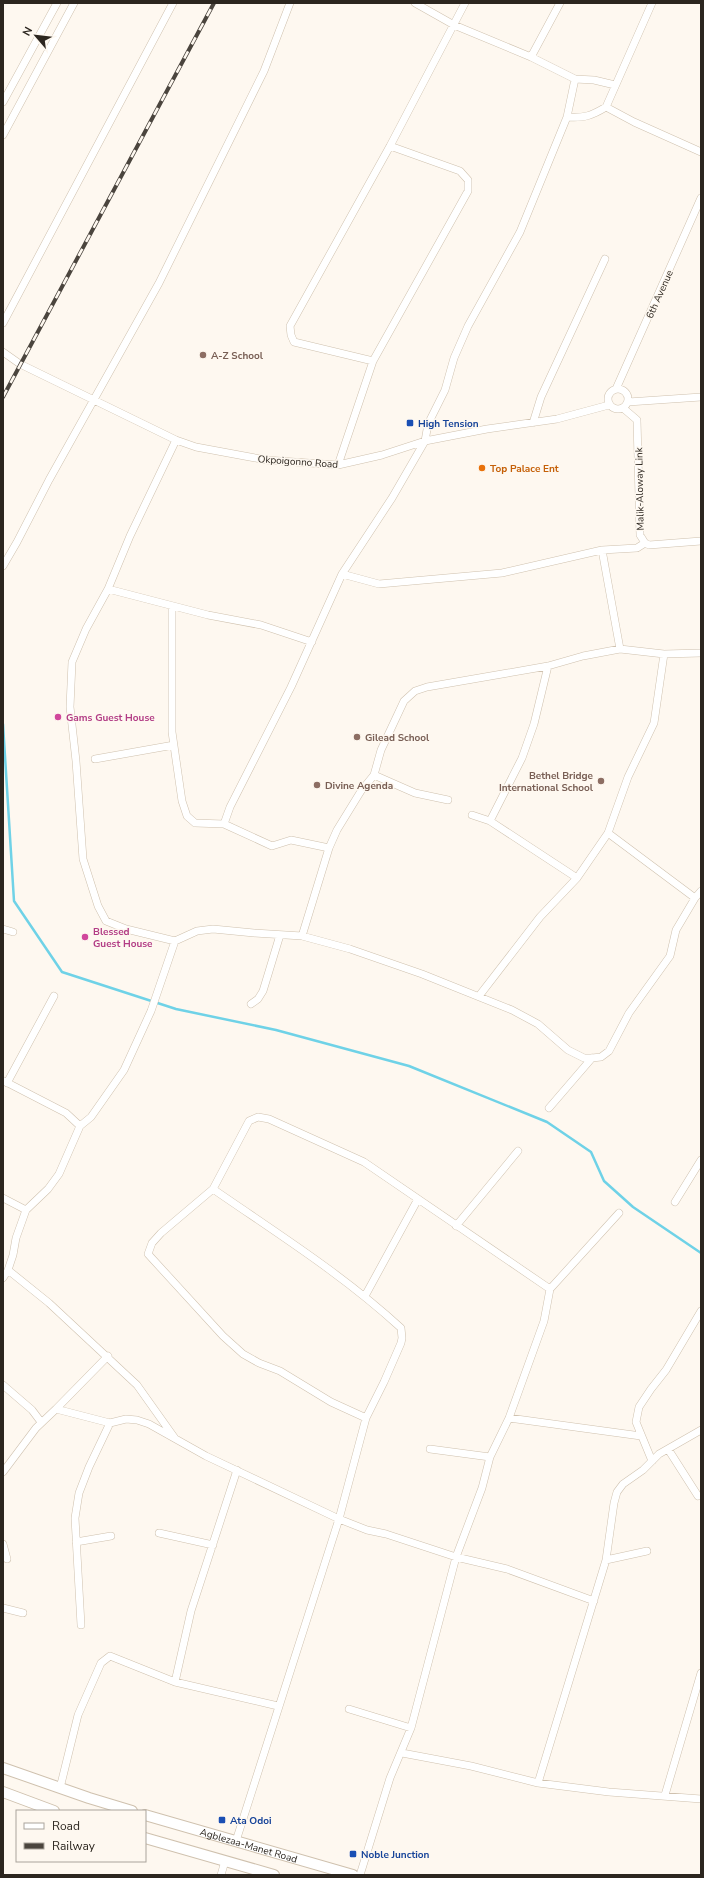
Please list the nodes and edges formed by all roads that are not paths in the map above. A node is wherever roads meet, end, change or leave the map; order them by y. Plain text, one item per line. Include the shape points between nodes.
1 (57, 3) edge
2 (74, 3) edge
3 (173, 3) edge
4 (290, 3) edge
5 (415, 3) edge
6 (465, 3) edge
7 (560, 3) edge
8 (652, 3) edge
9 (454, 25) junction
10 (531, 57) junction
11 (575, 79) junction
12 (615, 85) junction
13 (3, 102) edge
14 (606, 106) junction
15 (566, 117) junction
16 (3, 135) edge
17 (390, 146) junction
18 (701, 152) edge
19 (701, 198) edge
20 (605, 259) dead end
21 (3, 323) edge
22 (3, 352) edge
23 (373, 360) junction
24 (616, 390) junction
25 (701, 397) edge
26 (92, 400) junction
27 (609, 405) junction
28 (626, 405) junction
29 (534, 423) junction
30 (176, 440) junction
31 (425, 441) junction
32 (338, 465) junction
33 (701, 541) edge
34 (644, 543) junction
35 (602, 550) junction
36 (3, 566) edge
37 (342, 574) junction
38 (108, 589) junction
39 (172, 606) junction
40 (312, 642) junction
41 (620, 649) junction
42 (701, 653) edge
43 (664, 654) junction
44 (548, 666) junction
45 (174, 745) junction
46 (95, 759) dead end
47 (374, 775) junction
48 (448, 800) dead end
49 (472, 814) dead end
50 (490, 821) junction
51 (224, 824) junction
52 (608, 833) junction
53 (329, 848) junction
54 (577, 878) junction
55 (701, 891) edge
56 (695, 898) junction
57 (3, 929) edge
58 (13, 932) dead end
59 (280, 935) junction
60 (302, 936) junction
61 (175, 941) junction
62 (54, 996) dead end
63 (479, 996) junction
64 (251, 1004) dead end
65 (592, 1058) junction
66 (5, 1082) edge
67 (549, 1108) dead end
68 (80, 1126) junction
69 (518, 1151) dead end
70 (701, 1160) edge
71 (213, 1189) junction
72 (3, 1198) edge
73 (418, 1199) junction
74 (675, 1202) dead end
75 (26, 1210) junction
76 (619, 1213) dead end
77 (456, 1226) junction
78 (8, 1270) junction
79 (3, 1278) edge
80 (550, 1288) junction
81 (365, 1296) junction
82 (701, 1311) edge
83 (108, 1356) junction
84 (3, 1385) edge
85 (56, 1409) junction
86 (366, 1418) junction
87 (509, 1418) junction
88 (41, 1422) junction
89 (110, 1424) junction
90 (701, 1430) edge
91 (641, 1436) junction
92 (176, 1439) junction
93 (430, 1449) dead end
94 (668, 1449) junction
95 (490, 1457) junction
96 (652, 1461) junction
97 (237, 1470) junction
98 (3, 1472) edge
99 (698, 1496) dead end
100 (339, 1520) junction
101 (158, 1534) dead end
102 (111, 1536) dead end
103 (76, 1542) junction
104 (3, 1544) edge
105 (213, 1545) junction
106 (647, 1550) dead end
107 (456, 1557) junction
108 (7, 1558) dead end
109 (606, 1560) junction
110 (594, 1601) junction
111 (3, 1608) edge
112 (23, 1613) dead end
113 (81, 1625) dead end
114 (701, 1673) edge
115 (175, 1682) junction
116 (697, 1696) edge
117 (278, 1706) junction
118 (348, 1709) dead end
119 (411, 1728) junction
120 (402, 1753) junction
121 (3, 1768) edge
122 (538, 1782) junction
123 (60, 1788) junction
124 (3, 1792) edge
125 (665, 1795) junction
126 (701, 1799) edge
127 (51, 1810) edge
128 (129, 1810) edge
129 (146, 1815) edge
130 (146, 1838) edge
131 (236, 1841) junction
132 (225, 1861) junction
133 (221, 1875) edge
134 (274, 1875) edge
135 (353, 1875) edge
136 (360, 1875) edge

1 - 13 street
2 - 16 street
3 - 21 street
4 - 26 street via 264,71 224,153 158,284
5 - 9 street
6 - 9 street
7 - 10 street
8 - 12 street
9 - 10 street
9 - 17 street
10 - 11 street
11 - 12 street
11 - 15 street
12 - 14 street
14 - 15 street via 590,116
14 - 18 street via 634,122
15 - 31 street via 520,232 468,326 454,358 445,390 428,424
17 - 23 street via 460,171 468,180 468,191
17 - 23 street via 290,326 290,335 294,342
19 - 24 street, 6th Avenue
20 - 29 street via 541,397
22 - 26 street, Okpoigonno Road via 20,364
23 - 32 street
24 - 27 street, 6th Avenue via 608,397
24 - 28 street via 625,392
25 - 28 street
26 - 30 street, Okpoigonno Road
26 - 36 street
27 - 28 street via 618,410
27 - 29 street, Okpoigonno Road
28 - 34 street, Malik-Aloway Link via 638,420 640,535
29 - 31 street, Okpoigonno Road
30 - 32 street, Okpoigonno Road via 196,447 266,460
30 - 38 street
31 - 32 street, Okpoigonno Road via 382,455
31 - 37 street via 392,498
33 - 34 street, Malik-Aloway Link
34 - 35 street via 637,548
35 - 37 street via 502,572 379,584
35 - 41 street
37 - 40 street
38 - 39 street
38 - 61 street via 86,628 72,662 70,707 83,858 98,906 106,920 126,929
39 - 40 street via 261,625
39 - 45 street
40 - 51 street
41 - 43 street
41 - 44 street
42 - 43 street
43 - 52 street via 654,723 628,777
44 - 47 street via 415,691 404,701 390,729
44 - 50 street via 534,724 522,758
45 - 46 street
45 - 51 street via 182,801 187,816 195,823
47 - 48 street via 415,793
47 - 53 street via 361,791
49 - 50 street
50 - 54 street
51 - 53 street via 272,846 291,840
52 - 54 street
52 - 56 street
53 - 60 street
54 - 63 street via 540,917
55 - 56 street
56 - 65 street via 676,930 670,956 629,1013 609,1051 601,1057
57 - 58 street
59 - 60 street
59 - 61 street via 213,928 197,931
59 - 64 street via 263,992
60 - 63 street via 350,949
61 - 68 street via 151,1011 116,1082 91,1117
62 - 66 street
63 - 65 street via 538,1024 568,1050 584,1058
65 - 67 street
66 - 68 street via 66,1113
68 - 75 street via 59,1174 48,1189
69 - 77 street
70 - 74 street
71 - 73 street via 250,1121 258,1117 269,1119 364,1162
71 - 81 street via 311,1255
71 - 86 street via 161,1233 152,1243 148,1254 150,1259 243,1354
72 - 75 street
73 - 77 street
73 - 81 street
75 - 78 street
76 - 80 street
77 - 80 street
78 - 79 street
78 - 83 street
80 - 87 street via 544,1321
81 - 86 street via 401,1328 402,1338
82 - 91 street via 666,1370 639,1406 636,1422
83 - 85 street
83 - 92 street via 137,1384
84 - 88 street via 32,1410
85 - 88 street
85 - 89 street
86 - 100 street
87 - 91 street
87 - 95 street
88 - 98 street
89 - 92 street via 137,1420
89 - 103 street via 79,1493 75,1518
90 - 94 street
91 - 96 street
92 - 97 street
93 - 95 street
94 - 96 street
94 - 99 street
95 - 107 street via 482,1488
96 - 109 street via 623,1484 617,1492
97 - 100 street
97 - 105 street
100 - 107 street
100 - 117 street
101 - 105 street
102 - 103 street
103 - 113 street
104 - 108 street
105 - 115 street via 191,1611
106 - 109 street
107 - 110 street via 507,1569
107 - 119 street
109 - 110 street
110 - 122 street
111 - 112 street
114 - 116 street
115 - 117 street
115 - 123 street via 115,1657 106,1658 101,1663 75,1722
116 - 125 street
117 - 131 street
118 - 119 street
119 - 120 street
120 - 122 street
120 - 136 street via 390,1778
121 - 123 main road
122 - 125 street via 608,1792
123 - 128 main road
124 - 127 main road
125 - 126 street
129 - 131 main road, Agblezaa-Manet Road
130 - 132 main road, Agblezaa-Manet Road
131 - 135 main road, Agblezaa-Manet Road
132 - 133 street
132 - 134 main road, Agblezaa-Manet Road

